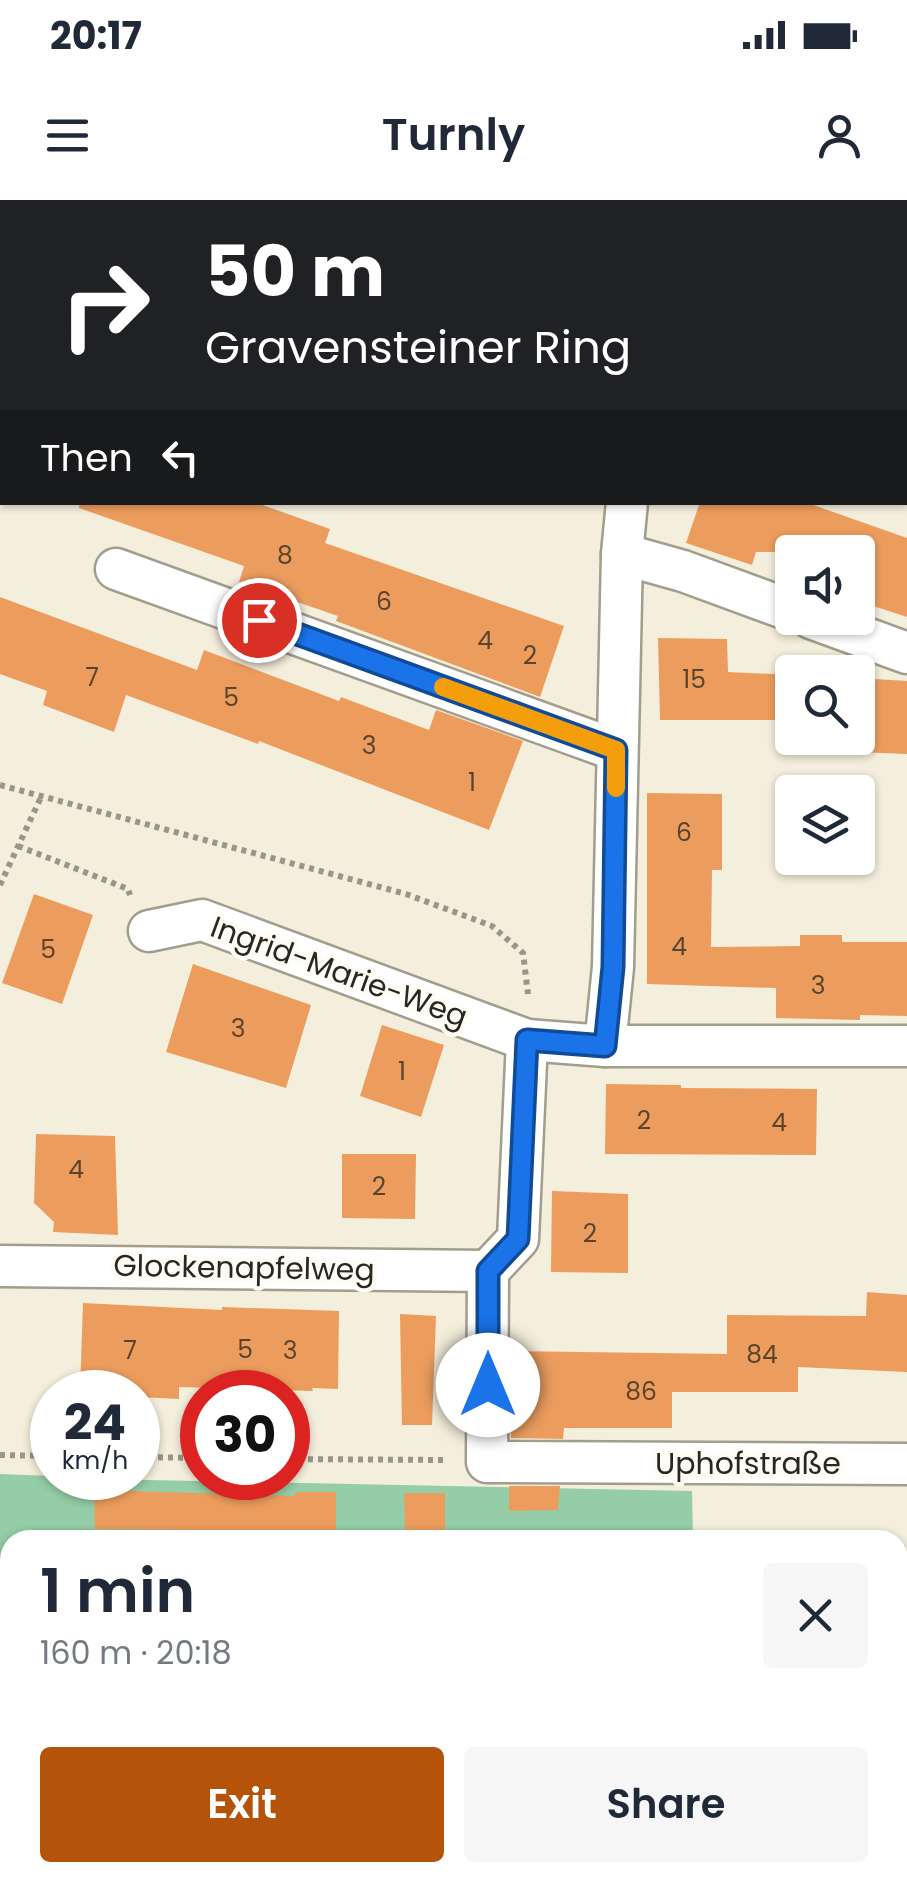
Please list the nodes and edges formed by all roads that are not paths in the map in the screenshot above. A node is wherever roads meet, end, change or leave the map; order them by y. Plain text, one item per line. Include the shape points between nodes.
1 (627, 505) edge
2 (622, 554) junction
3 (116, 569) dead end
4 (775, 605) edge
5 (859, 635) edge
6 (907, 652) edge
7 (616, 750) junction
8 (150, 932) road end
9 (527, 1040) junction
10 (605, 1046) junction
11 (907, 1046) edge
12 (0, 1266) edge
13 (488, 1271) junction
14 (907, 1464) edge

1 - 2 street
2 - 4 street
2 - 7 street
3 - 7 street
5 - 6 street
7 - 10 street via 613,967
8 - 9 street, Ingrid-Marie-Weg via 202,920
9 - 10 street, Ingrid-Marie-Weg
9 - 13 street via 518,1239
10 - 11 street, Ingrid-Marie-Weg
12 - 13 street, Glockenapfelweg
13 - 14 street, Uphofstraße via 488,1462

